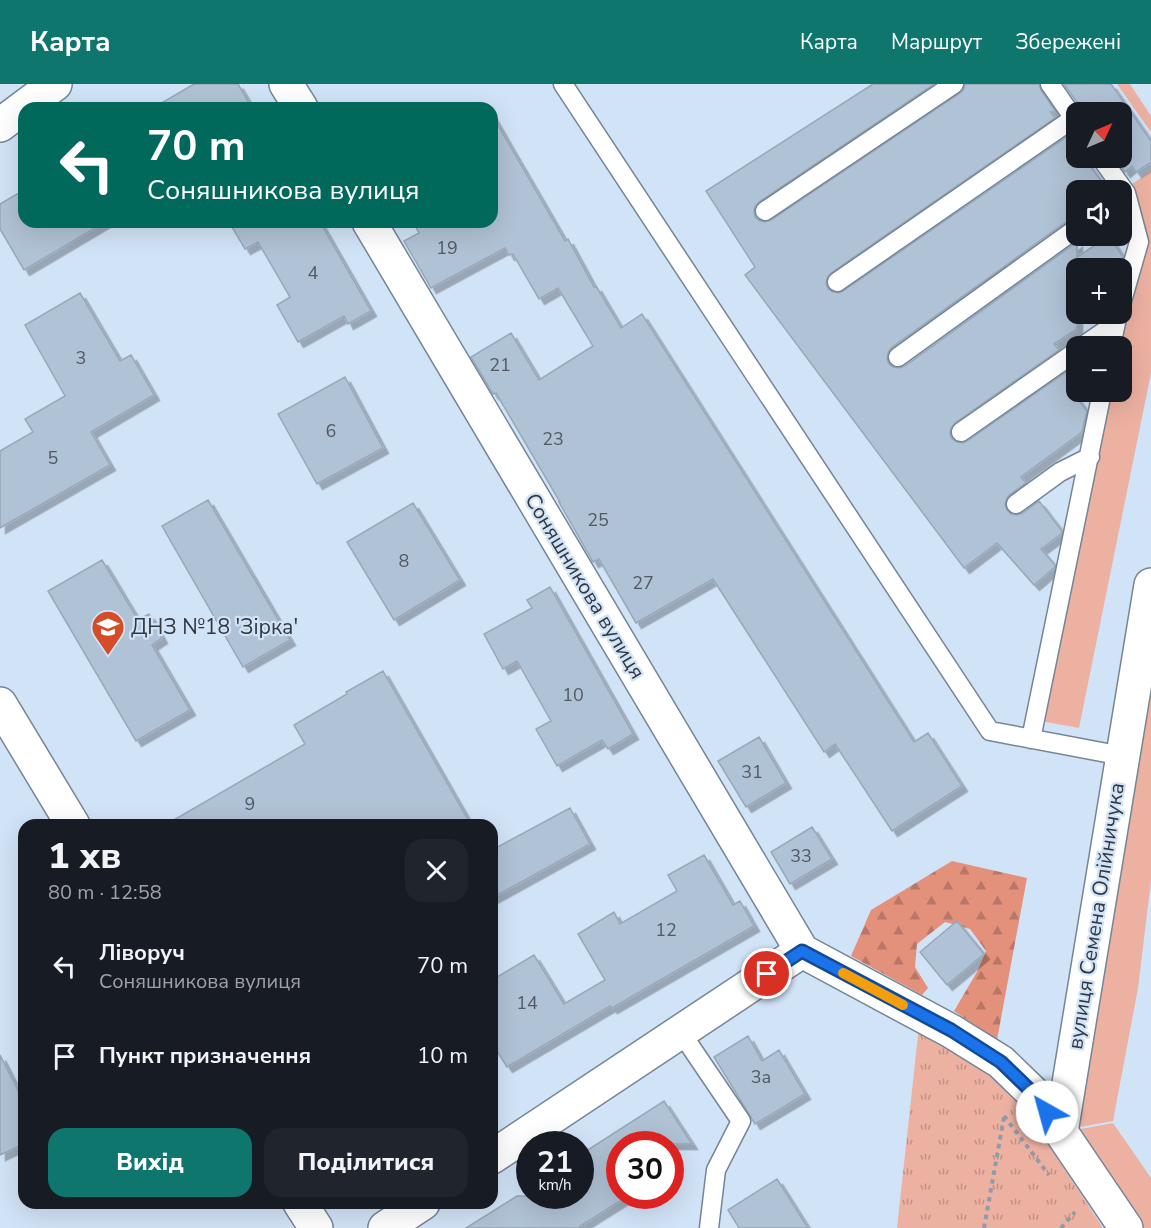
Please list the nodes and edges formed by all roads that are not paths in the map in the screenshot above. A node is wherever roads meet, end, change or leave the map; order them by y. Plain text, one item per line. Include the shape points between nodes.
1 (55, 84) edge
2 (286, 84) edge
3 (563, 84) edge
4 (954, 84) edge
5 (1050, 84) edge
6 (31, 102) edge
7 (297, 102) edge
8 (1066, 107) edge
9 (18, 112) edge
10 (0, 125) edge
11 (1066, 126) edge
12 (765, 211) dead end
13 (1132, 220) edge
14 (373, 228) edge
15 (1066, 236) edge
16 (1132, 266) edge
17 (837, 282) dead end
18 (1111, 324) edge
19 (1096, 336) edge
20 (898, 357) dead end
21 (1066, 359) edge
22 (1100, 402) edge
23 (961, 432) dead end
24 (1090, 457) junction
25 (1016, 504) dead end
26 (1151, 585) edge
27 (1, 709) edge
28 (1031, 739) junction
29 (1123, 756) junction
30 (69, 819) edge
31 (802, 951) junction
32 (680, 1031) junction
33 (1061, 1132) junction
34 (498, 1152) edge
35 (304, 1209) edge
36 (414, 1209) edge
37 (316, 1228) edge
38 (385, 1228) edge
39 (709, 1228) edge
40 (1126, 1228) edge

1 - 6 street
2 - 7 street
3 - 28 lane via 990,731
4 - 12 lane
5 - 8 lane
9 - 10 street
11 - 17 lane
13 - 16 lane via 1139,242
14 - 31 street, Соняшникова вулиця
15 - 20 lane
18 - 19 lane
21 - 23 lane
22 - 24 lane
24 - 25 lane via 1060,472
24 - 28 lane
26 - 29 street, вулиця Семена Олійничука
27 - 30 street
28 - 29 lane
29 - 33 street, вулиця Семена Олійничука
31 - 32 street
31 - 33 street via 951,1030 1001,1062 1033,1093
32 - 34 street
32 - 39 lane via 741,1121 716,1170
33 - 40 street
35 - 37 street
36 - 38 street

